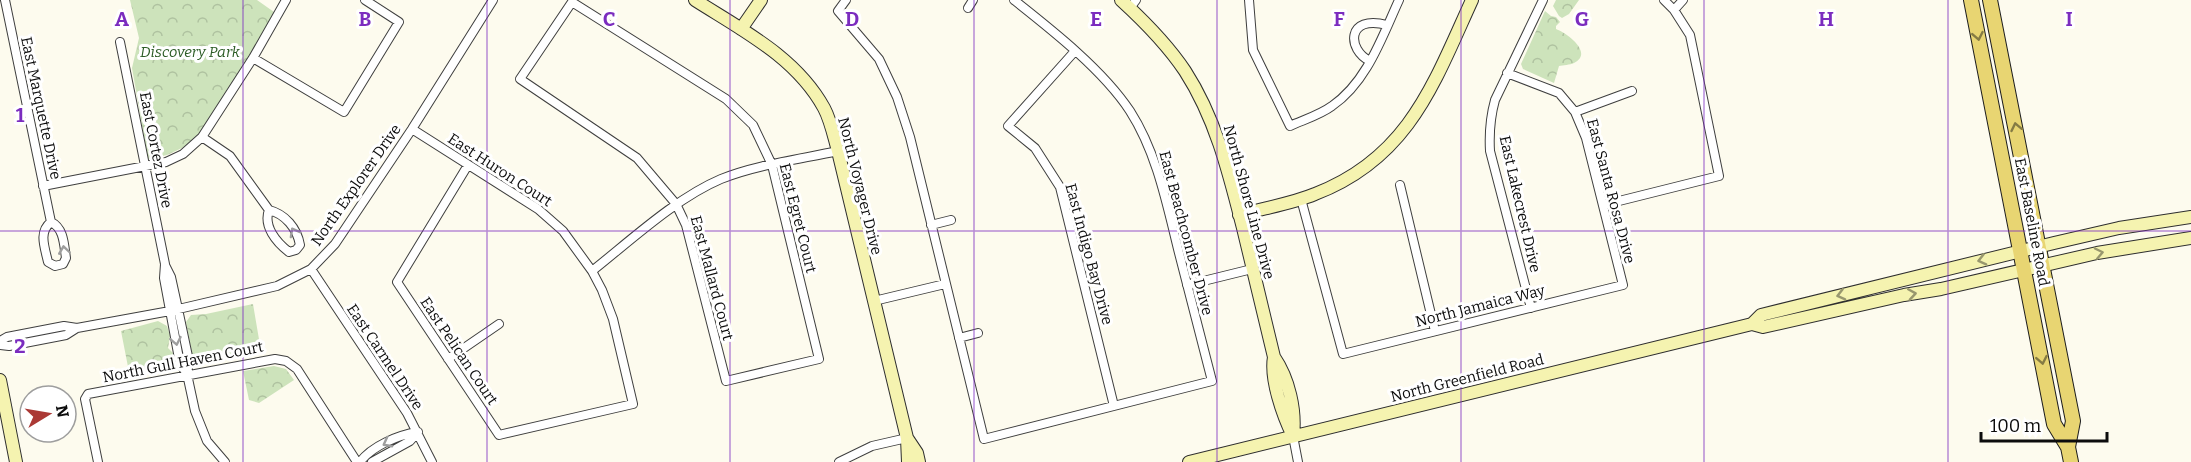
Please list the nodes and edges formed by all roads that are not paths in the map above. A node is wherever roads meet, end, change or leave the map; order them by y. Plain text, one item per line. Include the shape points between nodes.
1 (5, 0) edge
2 (286, 0) edge
3 (365, 0) edge
4 (493, 0) edge
5 (695, 0) edge
6 (761, 0) edge
7 (846, 0) edge
8 (1014, 0) edge
9 (1249, 0) edge
10 (1399, 0) edge
11 (1472, 0) edge
12 (1542, 0) edge
13 (1664, 0) edge
14 (1683, 0) edge
15 (1971, 0) edge
16 (1990, 0) edge
17 (1129, 3) edge
18 (1674, 10) junction
19 (1387, 25) junction
20 (741, 29) junction
21 (120, 42) dead end
22 (1075, 51) junction
23 (253, 58) junction
24 (1370, 61) junction
25 (1507, 73) junction
26 (520, 79) joint
27 (1632, 91) dead end
28 (1575, 112) junction
29 (412, 129) junction
30 (202, 137) junction
31 (838, 152) junction
32 (468, 165) junction
33 (772, 165) junction
34 (145, 166) junction
35 (1400, 185) dead end
36 (43, 186) junction
37 (1301, 199) junction
38 (676, 204) junction
39 (1603, 204) junction
40 (268, 210) junction
41 (1239, 215) junction
42 (2191, 217) edge
43 (951, 220) dead end
44 (51, 222) junction
45 (931, 225) junction
46 (2191, 238) edge
47 (2039, 246) junction
48 (2021, 251) junction
49 (2042, 266) junction
50 (1252, 268) junction
51 (311, 269) junction
52 (2025, 270) junction
53 (592, 271) junction
54 (945, 284) junction
55 (1187, 285) junction
56 (1623, 285) joint
57 (1875, 286) junction
58 (1883, 300) junction
59 (874, 301) junction
60 (1808, 303) junction
61 (1531, 308) junction
62 (174, 310) junction
63 (1816, 315) junction
64 (499, 324) dead end
65 (1752, 324) junction
66 (1435, 331) junction
67 (978, 333) dead end
68 (959, 338) junction
69 (0, 343) edge
70 (448, 359) junction
71 (187, 374) junction
72 (0, 380) edge
73 (726, 381) joint
74 (1114, 406) junction
75 (5, 426) edge
76 (418, 432) junction
77 (499, 435) joint
78 (1293, 436) junction
79 (908, 438) junction
80 (2068, 447) junction
81 (16, 462) edge
82 (98, 462) edge
83 (225, 462) edge
84 (359, 462) edge
85 (372, 462) edge
86 (432, 462) edge
87 (839, 462) edge
88 (908, 462) edge
89 (919, 462) edge
90 (1189, 462) edge
91 (1298, 462) edge
92 (2072, 462) edge

1 - 36 street, East Marquette Drive
2 - 23 street
3 - 23 street via 399,22 344,112
4 - 29 street, North Explorer Drive
5 - 20 main road, North Voyager Drive
6 - 20 main road
7 - 45 street via 838,11 879,60 897,97
8 - 22 street, East Beachcomber Drive
9 - 24 street via 1253,50 1290,126 1332,107 1356,84
10 - 19 street
11 - 37 main road via 1431,89 1396,138 1353,174
12 - 25 street, East Lakecrest Drive
13 - 18 street
14 - 18 street
15 -> 48 main road, East Baseline Road
47 -> 16 main road, East Baseline Road
17 - 41 main road, North Shore Line Drive via 1174,56 1204,105 1221,145
18 - 39 street via 1690,35 1719,176
19 - 24 street
19 - 24 street via 1366,22 1354,33 1359,51
20 - 31 main road, North Voyager Drive via 792,65 809,84 825,110
21 - 34 street, East Cortez Drive
22 - 55 street, East Beachcomber Drive via 1110,86 1142,134 1164,191
22 - 74 street, East Indigo Bay Drive via 1008,126 1035,148 1060,187
23 - 30 street
25 - 28 street, East Santa Rosa Drive via 1558,93
25 - 61 street, East Lakecrest Drive via 1490,117 1490,151
26 - 33 street, East Egret Court via 572,2 726,99 753,125
26 - 38 street, East Mallard Court via 637,158
27 - 28 street
28 - 39 street, East Santa Rosa Drive
29 - 32 street, East Huron Court
29 - 51 street, North Explorer Drive via 335,244
30 - 34 street via 183,154
30 - 40 street via 230,156
31 - 33 street
31 - 59 main road, North Voyager Drive
32 - 53 street, East Huron Court via 538,209 563,231
32 - 70 street, East Pelican Court via 397,282
33 - 38 street via 720,179
33 - 73 street, East Egret Court via 819,359
34 - 36 street
34 - 62 street, East Cortez Drive via 165,264 164,278
35 - 66 street
36 - 44 street, East Marquette Drive
37 - 41 main road
37 - 66 street, North Jamaica Way via 1343,354
38 - 53 street
38 - 73 street, East Mallard Court via 686,225
39 - 56 street, East Santa Rosa Drive
40 -> 40 street via 268,226 282,246 289,252 296,250 299,239 286,219
41 - 50 main road, North Shore Line Drive
42 - 47 main road, North Greenfield Road
43 - 45 street
44 -> 44 street, East Marquette Drive via 43,236 48,262 55,266 63,264 66,258 62,233
45 - 54 street
49 -> 46 main road, North Greenfield Road via 2129,246
47 - 48 main road, North Greenfield Road
47 - 49 main road, East Baseline Road
48 - 52 main road, East Baseline Road
48 -> 57 main road, North Greenfield Road
49 - 52 main road, North Greenfield Road
49 - 80 main road, East Baseline Road via 2073,421
50 - 55 street
50 - 78 main road, North Shore Line Drive via 1274,357 1283,371 1295,418
51 - 62 street, North Explorer Drive via 277,286
51 - 76 street, East Carmel Drive
58 -> 52 main road, North Greenfield Road
52 -> 80 main road, East Baseline Road via 2054,424
53 - 77 street, East Huron Court via 613,319 633,404
54 - 59 street
54 - 68 street
55 - 74 street, East Beachcomber Drive via 1212,381
56 - 61 street, North Jamaica Way
57 - 58 main road
57 -> 60 main road, North Greenfield Road
58 - 63 main road, North Greenfield Road
59 - 79 main road, North Voyager Drive
60 - 63 main road
60 - 65 main road, North Greenfield Road via 1761,315
61 - 66 street, North Jamaica Way
62 - 69 street, North Explorer Drive via 77,328 64,326 7,337
62 - 71 street, East Cortez Drive via 189,361
63 - 65 main road, North Greenfield Road via 1763,327
64 - 70 street
65 - 78 main road, North Greenfield Road
67 - 68 street
68 - 74 street via 984,439
70 - 77 street, East Pelican Court
71 - 82 street, North Gull Haven Court via 86,396
71 - 83 street, East Cortez Drive via 198,421 207,441
71 - 84 street, North Gull Haven Court via 267,360 286,361 297,369
72 - 75 main road
75 - 81 main road
76 -> 84 street via 404,434 366,454
76 - 85 street via 410,441
76 - 86 street, East Carmel Drive
78 - 90 main road, North Greenfield Road
78 - 91 street
79 - 87 street via 872,446
79 - 88 main road, North Voyager Drive
79 - 89 main road, North Voyager Drive
80 - 92 main road, East Baseline Road

